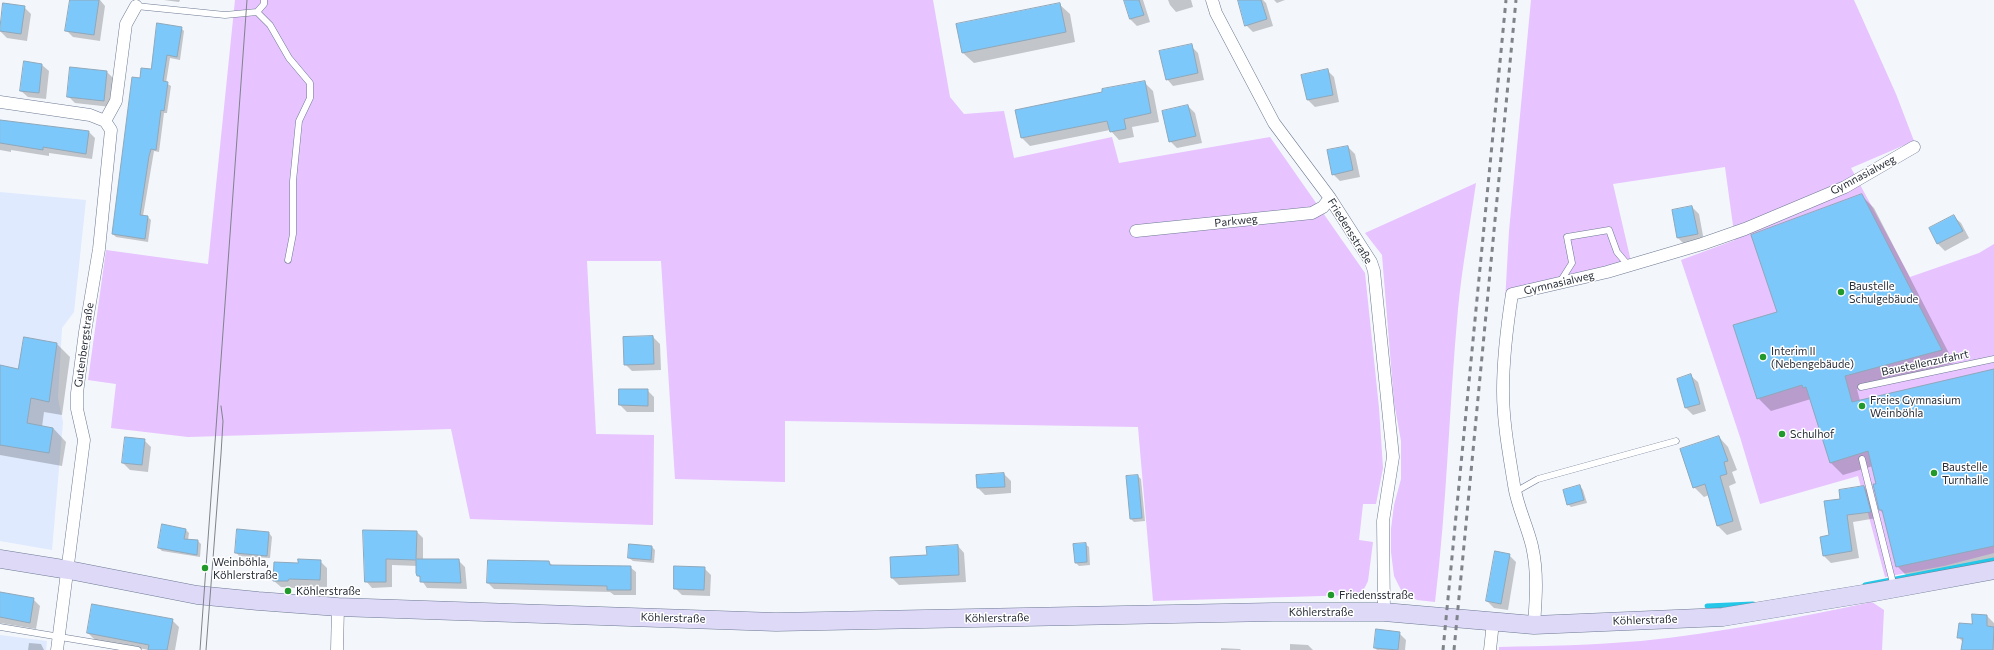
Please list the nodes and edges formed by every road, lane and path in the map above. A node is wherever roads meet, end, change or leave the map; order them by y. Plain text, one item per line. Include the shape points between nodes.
1 (264, 0) edge
2 (1212, 0) edge
3 (136, 6) joint
4 (257, 12) junction
5 (0, 102) edge
6 (105, 121) junction
7 (1914, 147) dead end
8 (1330, 198) junction
9 (1136, 231) dead end
10 (288, 260) dead end
11 (1628, 266) junction
12 (1560, 282) junction
13 (1994, 359) edge
14 (1861, 387) dead end
15 (1676, 441) dead end
16 (1862, 459) dead end
17 (1515, 492) junction
18 (0, 559) edge
19 (69, 570) junction
20 (1994, 570) edge
21 (1894, 589) junction
22 (338, 607) junction
23 (1384, 612) junction
24 (1493, 622) junction
25 (1534, 625) junction
26 (0, 627) edge
27 (58, 636) junction
28 (57, 650) edge
29 (138, 650) edge
30 (337, 650) edge
31 (1490, 650) edge

1 - 4 lane via 264,4
2 - 8 street, Friedensstraße via 1216,13 1274,123
3 - 4 lane via 225,15
3 - 6 street via 126,24 116,101
4 - 10 lane via 270,25 289,58 310,83 310,98 299,121 293,181 293,234
5 - 6 street via 90,115
6 - 19 street, Gutenbergstraße via 111,130 112,139 102,205 99,249 77,393 77,409 84,440
7 - 11 street, Gymnasialweg via 1846,187 1745,229
8 - 9 street, Parkweg via 1323,207 1312,213
8 - 23 street, Friedensstraße via 1371,262 1374,271 1393,457 1383,521
11 - 12 street, Gymnasialweg
11 - 12 lane via 1617,252 1609,230 1568,238 1572,263
12 - 17 street, Gymnasialweg via 1512,294 1505,342 1503,392
13 - 14 lane, Baustellenzufahrt
15 - 17 lane via 1538,479
16 - 21 lane
17 - 25 street, Gymnasialweg via 1532,547 1535,566
18 - 19 street, Köhlerstraße
19 - 22 street, Köhlerstraße via 203,596
19 - 27 street, Gutenbergstraße
20 - 21 street, Köhlerstraße
21 - 25 street, Köhlerstraße via 1723,617
22 - 23 street, Köhlerstraße via 776,622
22 - 30 street
23 - 24 street, Köhlerstraße
24 - 25 street, Köhlerstraße
24 - 31 street
26 - 27 lane
27 - 28 street, Gutenbergstraße
27 - 29 lane

